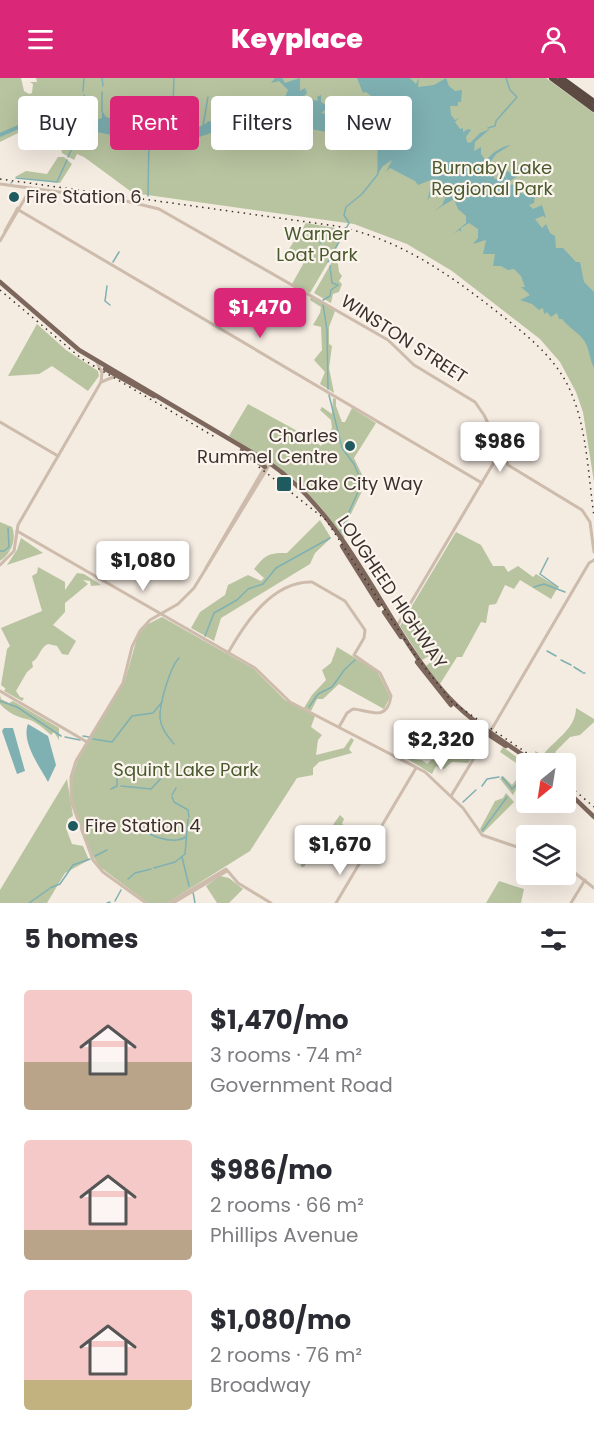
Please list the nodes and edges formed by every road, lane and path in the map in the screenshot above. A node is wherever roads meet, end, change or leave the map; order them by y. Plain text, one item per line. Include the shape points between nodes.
1 (552, 78) edge
2 (561, 78) edge
3 (594, 102) edge
4 (594, 109) edge
5 (0, 184) edge
6 (31, 188) junction
7 (18, 210) junction
8 (0, 241) edge
9 (0, 284) edge
10 (97, 363) junction
11 (116, 376) junction
12 (123, 376) junction
13 (101, 382) junction
14 (154, 396) junction
15 (0, 422) edge
16 (225, 438) junction
17 (500, 452) junction
18 (58, 456) junction
19 (268, 464) junction
20 (482, 483) junction
21 (16, 531) junction
22 (22, 534) junction
23 (16, 538) junction
24 (594, 552) edge
25 (594, 560) edge
26 (0, 565) edge
27 (168, 611) junction
28 (161, 615) junction
29 (167, 618) junction
30 (397, 626) junction
31 (228, 653) junction
32 (0, 691) edge
33 (339, 727) junction
34 (488, 735) junction
35 (87, 742) junction
36 (517, 753) edge
37 (416, 767) junction
38 (451, 796) junction
39 (576, 798) edge
40 (594, 815) edge
41 (516, 847) edge
42 (576, 873) edge
43 (585, 880) junction
44 (594, 888) edge
45 (146, 903) edge
46 (171, 903) edge
47 (271, 903) edge
48 (336, 903) edge
49 (572, 903) edge

1 - 4 highway
2 - 3 highway
5 - 6 street, WINSTON STREET
6 - 7 street
6 - 17 street, WINSTON STREET via 163,210 386,339 414,365 467,396 484,415
7 - 8 street
7 - 20 street
9 - 10 main road, LOUGHEED HIGHWAY via 55,335
10 - 11 main road, LOUGHEED HIGHWAY
10 - 12 main road, LOUGHEED HIGHWAY
10 - 13 street
11 - 12 street
11 - 13 street
11 - 14 main road, LOUGHEED HIGHWAY
12 - 14 main road, LOUGHEED HIGHWAY
13 - 18 street
14 - 16 main road, LOUGHEED HIGHWAY
15 - 18 street
16 - 19 main road, LOUGHEED HIGHWAY
16 - 19 main road, LOUGHEED HIGHWAY
17 - 20 street
17 - 24 street, WINSTON STREET via 511,468 582,510 590,522
18 - 21 street
19 - 27 street via 202,576
19 - 30 main road, LOUGHEED HIGHWAY via 292,480 326,517
19 - 34 main road, LOUGHEED HIGHWAY via 296,486 323,518 439,692
20 - 30 street
21 - 22 street
21 - 23 street
22 - 23 street
22 - 28 street
23 - 26 street via 12,555
25 - 34 street
27 - 28 street
27 - 29 street
28 - 29 street
28 - 35 street via 143,626 133,644 123,683
29 - 31 street
30 - 34 main road, LOUGHEED HIGHWAY via 442,690
31 - 33 street via 258,670 288,701
31 - 33 street via 253,612 284,590 309,582 342,599 364,627 364,638 354,655 374,667 390,690 388,706 376,714 353,709
32 - 35 street
33 - 37 street
34 - 36 main road, LOUGHEED HIGHWAY
34 - 38 street
35 - 45 street via 70,783 71,801 88,851 103,872
37 - 38 street
37 - 48 street
38 - 41 street via 482,835
39 - 40 main road
42 - 43 street
43 - 44 street
43 - 49 street
46 - 47 street via 226,870 240,885

